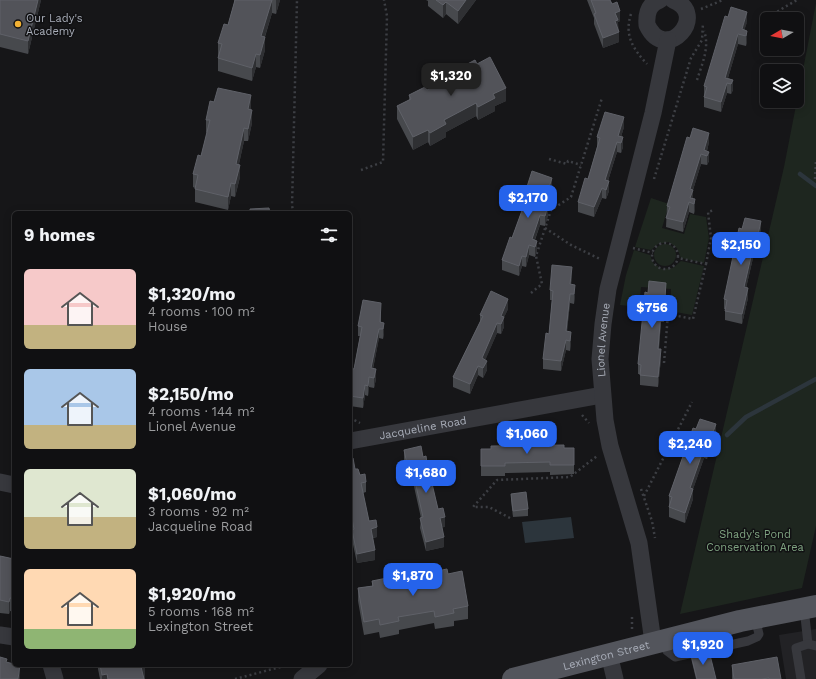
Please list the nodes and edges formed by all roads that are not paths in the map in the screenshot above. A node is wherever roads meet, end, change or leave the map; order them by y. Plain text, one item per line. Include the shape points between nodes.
1 (660, 0) edge
2 (673, 0) edge
3 (668, 40) junction
4 (602, 395) junction
5 (356, 435) edge
6 (0, 482) edge
7 (12, 485) edge
8 (810, 607) edge
9 (0, 635) edge
10 (12, 637) edge
11 (658, 641) junction
12 (812, 645) edge
13 (610, 654) junction
14 (52, 667) edge
15 (317, 667) edge
16 (55, 679) edge
17 (302, 679) edge
18 (513, 679) edge
19 (615, 679) edge
20 (801, 679) edge

1 - 3 street via 648,11 647,25 655,36
2 - 3 street via 682,5 687,24 680,35
3 - 4 street, Lionel Avenue via 653,113 608,289 600,358
4 - 5 street, Jacqueline Road
4 - 11 street, Lionel Avenue via 610,446 639,543
6 - 7 street
8 - 11 main road, Lexington Street
8 - 12 lane
9 - 10 street
11 - 13 main road, Lexington Street
12 - 20 lane via 796,648
13 - 18 main road, Lexington Street
13 - 19 street
14 - 16 street
15 - 17 street

